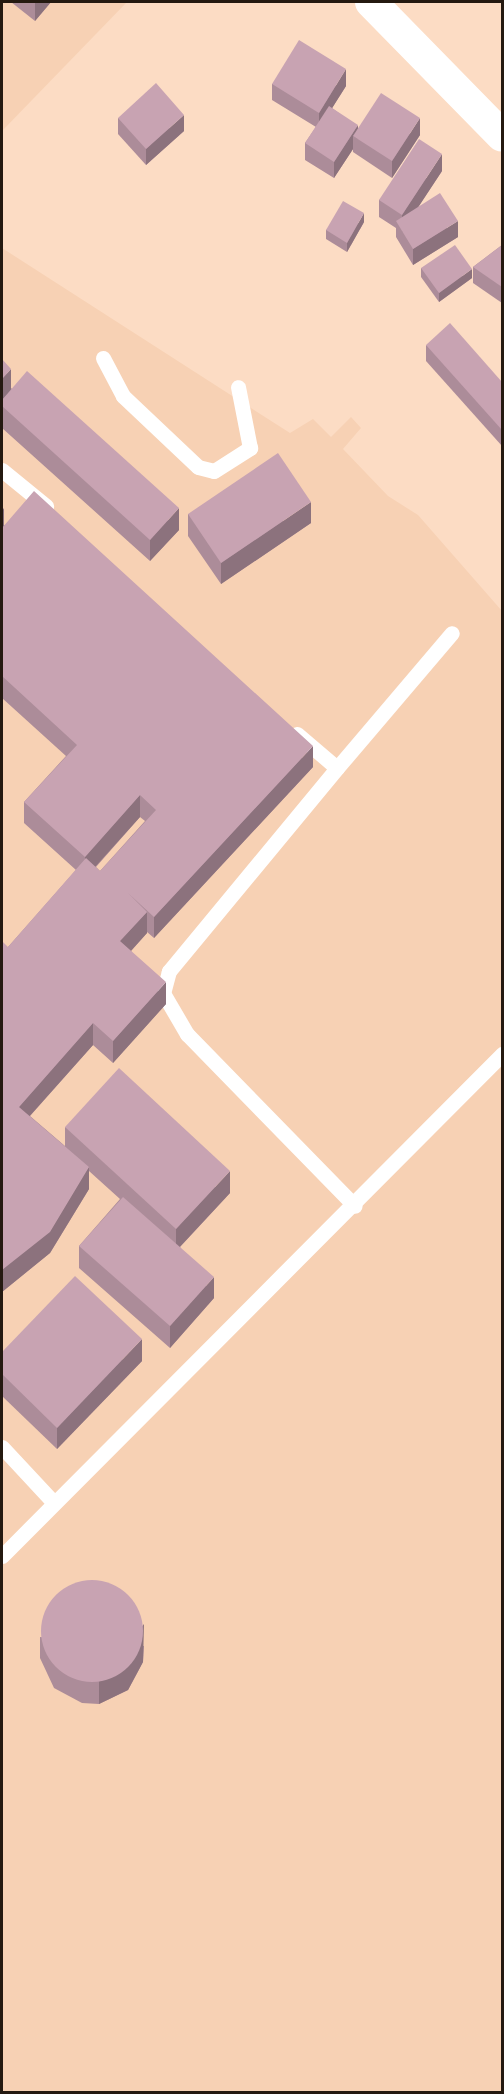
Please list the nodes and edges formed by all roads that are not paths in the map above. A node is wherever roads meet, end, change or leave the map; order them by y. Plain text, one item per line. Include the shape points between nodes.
1 (371, 2) edge
2 (502, 136) edge
3 (103, 358) dead end
4 (238, 387) dead end
5 (2, 470) edge
6 (61, 521) edge
7 (452, 633) dead end
8 (281, 721) edge
9 (337, 768) junction
10 (502, 1054) edge
11 (355, 1206) junction
12 (2, 1447) edge
13 (54, 1503) junction
14 (2, 1556) edge

1 - 2 street
3 - 4 lane via 123,396 198,467 214,471 250,448
5 - 6 lane
7 - 9 lane
8 - 9 lane
9 - 11 lane via 169,971 163,993 187,1034
10 - 11 lane
11 - 13 lane
12 - 13 lane
13 - 14 lane

